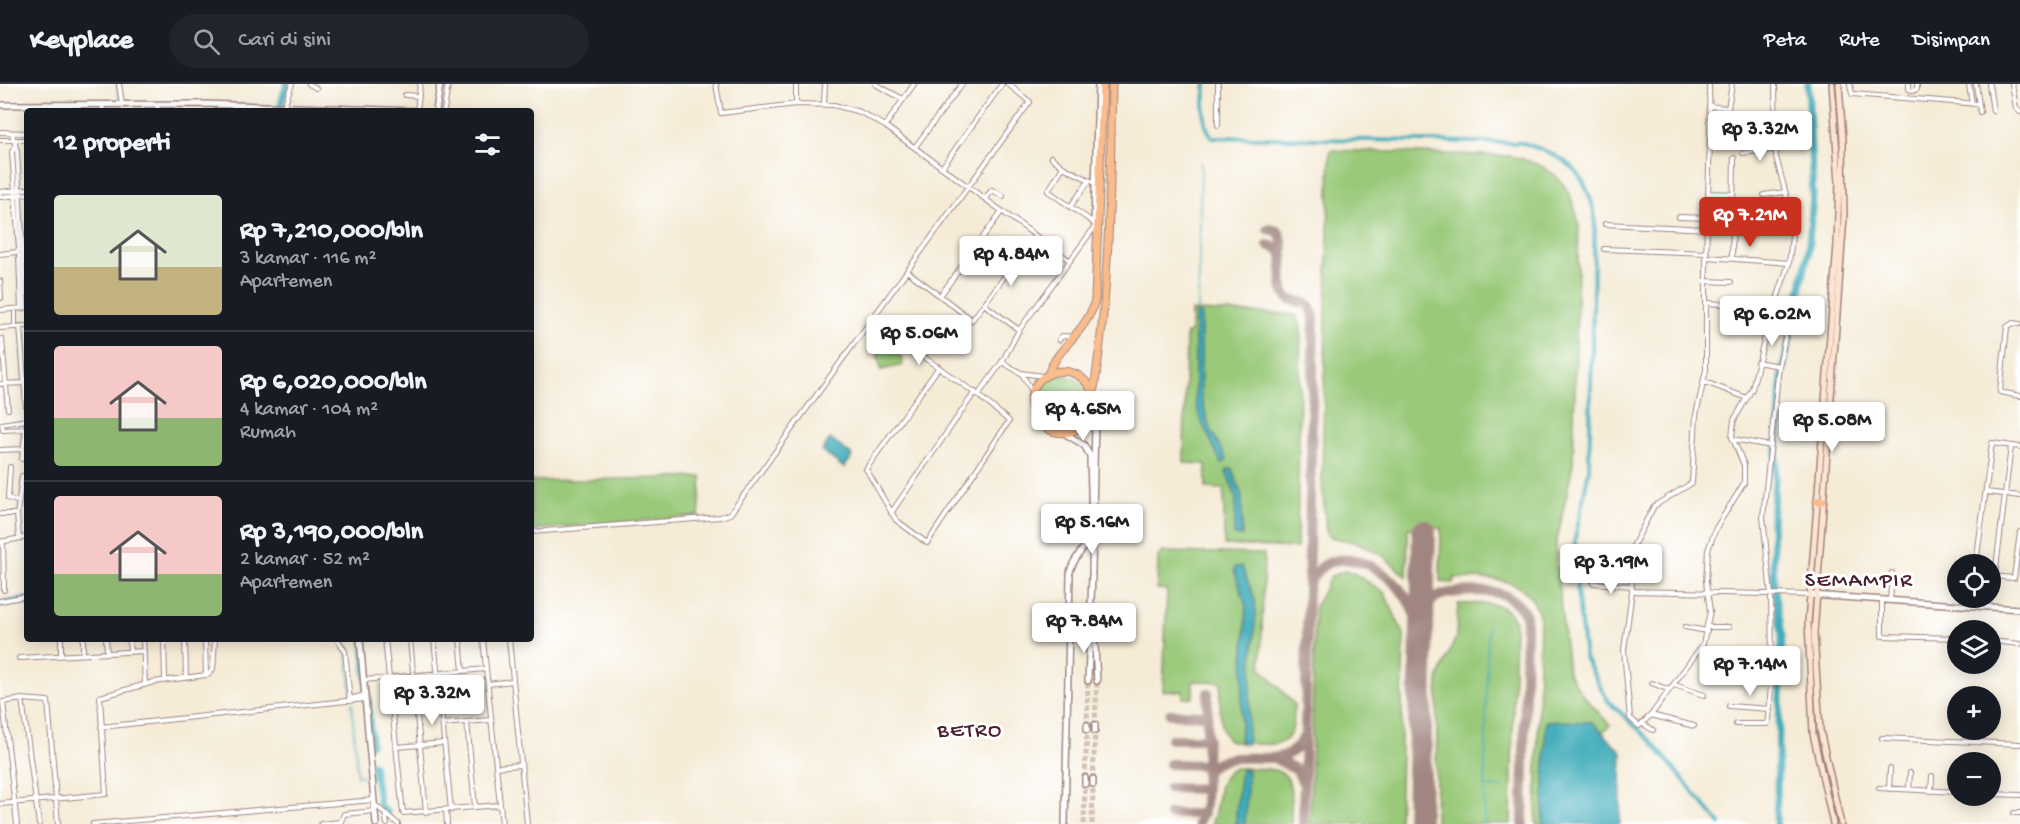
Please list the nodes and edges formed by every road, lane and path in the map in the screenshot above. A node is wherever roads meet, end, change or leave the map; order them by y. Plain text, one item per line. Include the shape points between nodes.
1 (119, 84) edge
2 (292, 84) edge
3 (309, 84) edge
4 (420, 84) edge
5 (440, 84) edge
6 (448, 84) edge
7 (716, 84) edge
8 (796, 84) edge
9 (825, 84) edge
10 (875, 84) edge
11 (914, 84) edge
12 (962, 84) edge
13 (1002, 84) edge
14 (1008, 84) edge
15 (1098, 84) edge
16 (1103, 84) edge
17 (1112, 84) edge
18 (1218, 84) edge
19 (1709, 84) edge
20 (1732, 84) edge
21 (1775, 84) edge
22 (1832, 84) edge
23 (1839, 84) edge
24 (1850, 84) edge
25 (1909, 84) edge
26 (1917, 84) edge
27 (1969, 84) edge
28 (1976, 84) edge
29 (1989, 84) edge
30 (2013, 84) edge
31 (316, 88) dead end
32 (1913, 91) junction
33 (1977, 92) junction
34 (1970, 93) junction
35 (405, 95) dead end
36 (419, 96) junction
37 (903, 99) junction
38 (1912, 99) junction
39 (120, 104) junction
40 (204, 104) junction
41 (796, 104) junction
42 (824, 104) junction
43 (1972, 104) junction
44 (1979, 104) junction
45 (4, 105) edge
46 (1709, 106) junction
47 (285, 107) edge
48 (100, 108) edge
49 (158, 108) edge
50 (203, 108) edge
51 (318, 108) edge
52 (417, 108) edge
53 (436, 108) edge
54 (444, 108) edge
55 (1728, 108) junction
56 (2018, 110) edge
57 (1993, 111) dead end
58 (1980, 112) dead end
59 (1709, 121) junction
60 (1726, 121) junction
61 (1734, 121) dead end
62 (1218, 125) dead end
63 (885, 126) junction
64 (0, 132) edge
65 (12, 133) junction
66 (24, 133) edge
67 (0, 140) edge
68 (13, 140) junction
69 (24, 140) edge
70 (915, 147) junction
71 (1775, 149) junction
72 (1743, 153) dead end
73 (1051, 157) dead end
74 (1734, 158) dead end
75 (943, 167) junction
76 (1063, 167) junction
77 (1089, 181) junction
78 (1096, 183) junction
79 (970, 184) junction
80 (24, 190) edge
81 (0, 192) edge
82 (17, 192) junction
83 (1785, 192) junction
84 (24, 193) edge
85 (1709, 193) junction
86 (1733, 194) junction
87 (1764, 195) dead end
88 (1003, 196) dead end
89 (0, 197) edge
90 (985, 198) junction
91 (1070, 207) junction
92 (1002, 211) junction
93 (1734, 212) junction
94 (1748, 212) dead end
95 (1104, 215) junction
96 (1679, 217) dead end
97 (1709, 218) junction
98 (1605, 224) dead end
99 (1094, 226) junction
100 (1708, 229) junction
101 (1035, 236) junction
102 (1099, 236) junction
103 (1604, 249) dead end
104 (22, 252) edge
105 (0, 254) edge
106 (1706, 255) junction
107 (1732, 258) junction
108 (1069, 260) junction
109 (1790, 263) junction
110 (907, 272) junction
111 (0, 281) edge
112 (1706, 281) junction
113 (1731, 282) dead end
114 (940, 296) junction
115 (1, 298) edge
116 (1706, 303) junction
117 (985, 305) junction
118 (1774, 307) junction
119 (24, 308) edge
120 (0, 310) edge
121 (15, 310) junction
122 (872, 321) junction
123 (2020, 324) edge
124 (24, 326) edge
125 (17, 327) junction
126 (0, 328) edge
127 (1019, 330) junction
128 (1786, 333) dead end
129 (1077, 336) junction
130 (2, 339) dead end
131 (1059, 340) dead end
132 (1002, 362) junction
133 (1757, 362) junction
134 (1779, 366) junction
135 (939, 368) junction
136 (24, 371) edge
137 (1022, 373) junction
138 (1047, 375) junction
139 (1705, 382) junction
140 (24, 383) edge
141 (0, 384) edge
142 (6, 384) junction
143 (1033, 393) junction
144 (977, 394) junction
145 (1092, 394) junction
146 (2020, 396) edge
147 (1747, 398) junction
148 (1093, 406) junction
149 (8, 409) dead end
150 (24, 422) edge
151 (24, 429) joint
152 (1064, 433) junction
153 (1733, 439) junction
154 (1771, 446) junction
155 (2011, 446) junction
156 (2020, 447) edge
157 (22, 449) junction
158 (0, 450) edge
159 (22, 459) dead end
160 (10, 467) dead end
161 (22, 476) dead end
162 (1986, 492) junction
163 (2005, 494) junction
164 (2020, 496) edge
165 (1820, 501) junction
166 (19, 502) junction
167 (891, 513) junction
168 (0, 514) edge
169 (17, 514) junction
170 (534, 532) edge
171 (2020, 532) edge
172 (24, 537) edge
173 (19, 538) junction
174 (2, 541) edge
175 (1977, 554) edge
176 (1996, 554) edge
177 (2, 573) edge
178 (1892, 573) dead end
179 (2001, 577) edge
180 (1593, 583) dead end
181 (1816, 586) junction
182 (1632, 588) junction
183 (4, 590) dead end
184 (1708, 593) junction
185 (1772, 595) junction
186 (1832, 595) junction
187 (1813, 596) junction
188 (24, 597) edge
189 (0, 601) edge
190 (1882, 601) junction
191 (1890, 602) junction
192 (2020, 609) edge
193 (1090, 626) junction
194 (1685, 627) dead end
195 (1729, 627) dead end
196 (1708, 629) junction
197 (1947, 638) edge
198 (61, 642) edge
199 (83, 642) edge
200 (106, 642) edge
201 (129, 642) edge
202 (143, 642) edge
203 (164, 642) edge
204 (185, 642) edge
205 (205, 642) edge
206 (216, 642) edge
207 (339, 642) edge
208 (361, 642) edge
209 (385, 642) edge
210 (410, 642) edge
211 (434, 642) edge
212 (460, 642) edge
213 (483, 642) edge
214 (509, 642) edge
215 (2001, 642) edge
216 (2020, 644) edge
217 (144, 651) junction
218 (130, 652) junction
219 (107, 653) junction
220 (83, 654) junction
221 (61, 655) junction
222 (19, 658) dead end
223 (486, 669) junction
224 (463, 671) junction
225 (438, 674) junction
226 (206, 675) junction
227 (414, 676) junction
228 (186, 678) junction
229 (388, 678) junction
230 (165, 680) junction
231 (367, 680) junction
232 (513, 681) junction
233 (1088, 681) tunnel mouth
234 (1096, 681) tunnel mouth
235 (1652, 683) dead end
236 (145, 684) junction
237 (488, 684) junction
238 (1674, 685) junction
239 (1813, 688) junction
240 (1669, 690) junction
241 (1704, 695) dead end
242 (365, 697) junction
243 (22, 699) junction
244 (351, 699) junction
245 (1729, 706) dead end
246 (1770, 709) junction
247 (1651, 715) junction
248 (491, 720) junction
249 (467, 722) junction
250 (442, 724) junction
251 (1643, 724) junction
252 (1736, 724) dead end
253 (2, 726) edge
254 (1694, 726) dead end
255 (101, 727) junction
256 (1653, 730) dead end
257 (1882, 738) dead end
258 (444, 743) junction
259 (2020, 744) edge
260 (420, 745) junction
261 (396, 747) junction
262 (521, 765) junction
263 (496, 767) junction
264 (1890, 769) dead end
265 (1910, 773) dead end
266 (1932, 776) dead end
267 (1879, 788) dead end
268 (1889, 789) junction
269 (1909, 789) junction
270 (1931, 791) junction
271 (1947, 791) edge
272 (2001, 794) edge
273 (2020, 794) edge
274 (57, 799) junction
275 (38, 802) junction
276 (16, 803) junction
277 (0, 804) edge
278 (500, 805) junction
279 (373, 806) junction
280 (475, 808) junction
281 (448, 810) junction
282 (426, 812) junction
283 (385, 813) junction
284 (2014, 813) dead end
285 (2020, 813) edge
286 (340, 823) edge
287 (17, 824) edge
288 (39, 824) edge
289 (58, 824) edge
290 (93, 824) edge
291 (321, 824) edge
292 (376, 824) edge
293 (387, 824) edge
294 (398, 824) edge
295 (447, 824) edge
296 (502, 824) edge
297 (527, 824) edge
298 (1065, 824) edge
299 (1833, 824) edge
300 (1841, 824) edge

1 - 39 street
2 - 47 street
3 - 31 street
4 - 36 street
5 - 53 street
6 - 54 street
7 - 41 street via 722,113
8 - 41 street
9 - 42 street
10 - 37 street
11 - 37 street
12 - 70 street
13 - 75 street
14 - 79 street via 1030,102
15 - 78 street
16 - 95 highway
17 - 95 highway
18 - 62 street
19 - 46 street
20 - 55 street
21 - 71 street
22 - 165 main road via 1839,182
23 - 165 main road via 1844,216
24 - 38 street via 1852,94
25 - 32 street
26 - 32 street
27 - 34 street
28 - 33 street
29 - 57 street
30 - 56 street
32 - 38 street
33 - 34 street
33 - 44 street
34 - 43 street
35 - 36 street
36 - 52 street
37 - 63 street
38 - 43 street
39 - 48 street
39 - 49 street
40 - 47 street
40 - 49 street
40 - 50 street
41 - 42 street
42 - 63 street via 860,112
43 - 44 street
44 - 58 street
45 - 48 street
46 - 55 street
46 - 59 street
47 - 51 street
55 - 60 street
59 - 60 street
59 - 85 street
60 - 61 street
63 - 70 street
64 - 65 street
65 - 66 street
65 - 68 street
67 - 68 street
68 - 69 street
68 - 82 street
70 - 75 street
71 - 72 street
71 - 83 street
73 - 76 street
74 - 86 street
75 - 79 street
76 - 77 street
76 - 91 street via 1048,190
77 - 78 street
77 - 91 street
78 - 99 street
79 - 90 street
79 - 110 street
80 - 82 street
81 - 82 street
82 - 84 street
82 - 89 street
82 - 104 street
83 - 87 street
83 - 109 street via 1792,223
85 - 86 street
85 - 97 street
86 - 93 street
88 - 90 street via 992,190
90 - 92 street
91 - 99 street
92 - 101 street
92 - 114 street
93 - 94 street
93 - 107 street
95 - 102 highway
95 - 145 highway via 1105,306
96 - 97 street
97 - 100 street
98 - 100 street
99 - 102 street
99 - 108 street
100 - 106 street
101 - 108 street
101 - 117 street
102 - 129 highway via 1093,306
103 - 106 street
104 - 105 street
104 - 119 street
106 - 107 street
106 - 112 street
107 - 109 street
108 - 127 street
109 - 118 street
110 - 114 street
110 - 122 street
111 - 115 street
112 - 113 street
112 - 116 street
114 - 117 street via 972,320
116 - 118 street
116 - 139 street
117 - 127 street
118 - 133 street
119 - 121 street
120 - 121 street
121 - 125 street
122 - 135 street
122 - 170 street via 728,516
123 - 146 street via 2007,327 2000,392
124 - 125 street
125 - 126 street
125 - 136 street
127 - 132 street
128 - 134 street
129 - 131 street via 1062,336
129 - 138 highway
130 - 142 street
132 - 137 street
132 - 144 street
133 - 134 street
133 - 147 street
134 - 154 street
135 - 144 street
135 - 167 street via 867,467 866,473
137 - 138 street
137 - 143 street
138 - 143 highway
138 - 145 highway via 1062,370 1075,373
139 - 147 street
139 - 182 street via 1695,426 1692,483 1659,501 1642,525 1631,550
140 - 142 street
141 - 142 street
142 - 149 street
143 - 152 highway via 1032,407 1041,424
144 - 167 street
144 - 167 street via 1008,418 1009,424 929,542
145 - 148 highway
147 - 153 street via 1734,420
148 - 152 highway via 1083,425
148 - 193 street
150 - 151 street via 2,424 3,430
151 - 157 street
152 - 298 street via 1084,446 1090,456 1089,533 1070,573
153 - 154 street
153 - 184 street via 1745,478 1712,538 1706,573
154 - 185 street via 1763,517
155 - 156 street
155 - 162 street via 1992,443
155 - 163 street
157 - 158 street
157 - 159 street
160 - 166 street via 8,498
161 - 166 street
162 - 163 street
162 - 175 street
163 - 164 street
163 - 176 street
165 - 181 main road
165 - 187 main road
166 - 169 street
168 - 169 street
169 - 173 street
171 - 179 street via 2014,578
172 - 173 street
173 - 174 street
174 - 177 street
177 - 183 street
178 - 191 street
180 - 182 street
181 - 186 street
181 - 187 main road
182 - 184 street
182 - 251 street via 1624,642 1624,675 1630,720
184 - 185 street
184 - 196 street
185 - 187 street
185 - 246 street
186 - 187 street
186 - 190 street
187 - 239 main road
188 - 189 street
190 - 191 street
190 - 197 street via 1882,636
191 - 192 street
193 - 233 street
193 - 234 street
194 - 196 street
195 - 196 street
196 - 238 street via 1699,653
198 - 221 street
199 - 220 street
200 - 219 street
201 - 218 street
202 - 217 street
203 - 230 street
204 - 228 street
205 - 226 street
206 - 226 street via 213,669
207 - 244 street via 345,651
208 - 231 street
209 - 229 street
210 - 227 street
211 - 225 street
212 - 224 street
213 - 223 street
214 - 232 street
215 - 216 street
217 - 218 street
217 - 236 street
218 - 219 street
219 - 220 street
220 - 221 street
221 - 222 street
223 - 224 street
223 - 237 street
224 - 225 street
225 - 227 street
225 - 250 street
226 - 228 street
227 - 229 street
227 - 260 street
228 - 230 street
229 - 231 street
229 - 261 street
230 - 236 street
231 - 242 street
232 - 237 street
232 - 262 street
235 - 240 street
236 - 255 street via 100,697
237 - 248 street
238 - 240 street
238 - 241 street
239 - 299 main road via 1813,734
239 - 300 main road
240 - 247 street
242 - 244 street
242 - 279 street
243 - 253 street via 3,701
243 - 274 street via 47,699
243 - 275 street
244 - 255 street
245 - 246 street
246 - 252 street via 1768,724
247 - 251 street
247 - 254 street
248 - 249 street
248 - 263 street
249 - 250 street
249 - 280 street
250 - 258 street
251 - 256 street
253 - 276 street
255 - 274 street via 106,794
257 - 259 street
258 - 260 street
258 - 281 street
260 - 261 street
260 - 282 street
261 - 282 street via 401,810 405,814
262 - 263 street
262 - 297 street
263 - 278 street
264 - 268 street
265 - 269 street
266 - 270 street
267 - 268 street
268 - 269 street
269 - 270 street
270 - 271 street
272 - 273 street
274 - 275 street
274 - 289 street
275 - 276 street
275 - 288 street
276 - 277 street
276 - 287 street
278 - 280 street
278 - 296 street
279 - 283 street
279 - 286 street via 344,814
279 - 290 street
279 - 292 street
280 - 281 street
281 - 282 street
281 - 295 street
283 - 293 street
283 - 294 street
284 - 285 street
286 - 291 street

